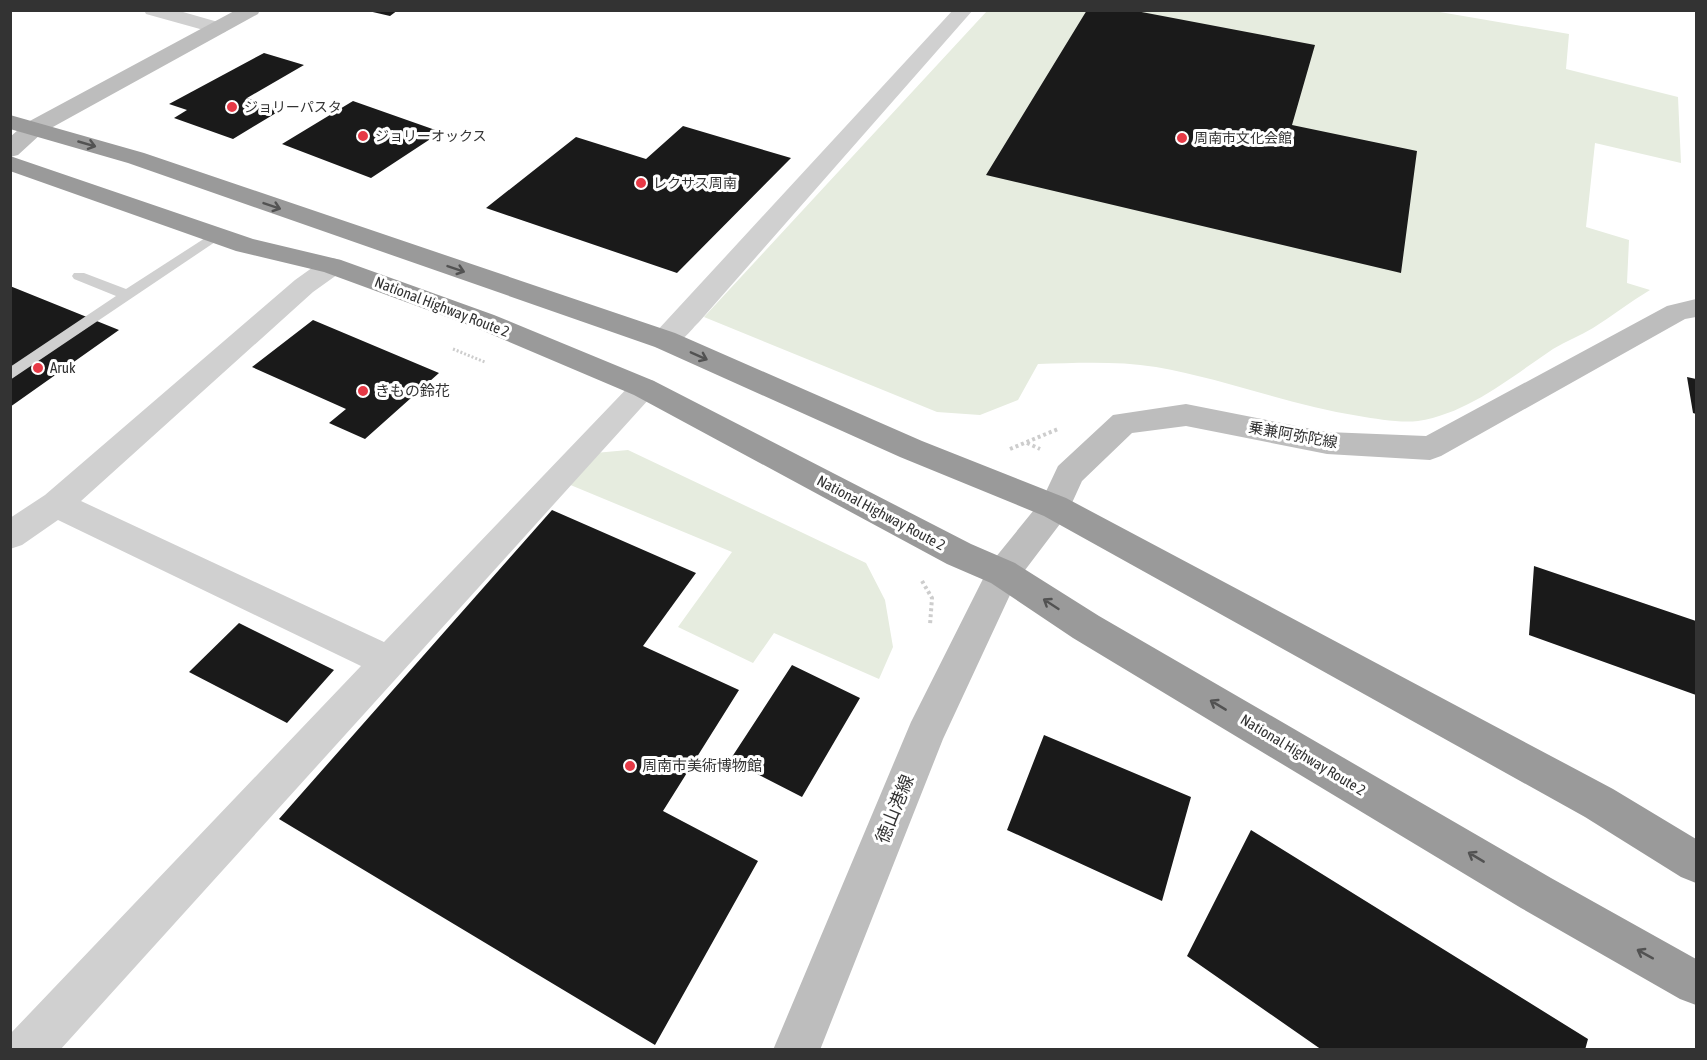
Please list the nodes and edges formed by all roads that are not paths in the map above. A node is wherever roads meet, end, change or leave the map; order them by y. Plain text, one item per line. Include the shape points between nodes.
1 (153, 10) edge
2 (251, 10) edge
3 (964, 10) edge
4 (218, 28) junction
5 (18, 128) edge
6 (10, 150) edge
7 (10, 163) edge
8 (216, 235) junction
9 (332, 266) junction
10 (79, 276) dead end
11 (127, 295) junction
12 (1696, 308) edge
13 (665, 340) junction
14 (10, 375) edge
15 (644, 388) junction
16 (56, 504) junction
17 (1056, 507) junction
18 (10, 536) edge
19 (1003, 573) junction
20 (387, 661) junction
21 (1696, 862) edge
22 (1696, 983) edge
23 (28, 1050) edge
24 (796, 1050) edge

1 - 4 street
2 - 4 street
3 - 13 street
4 - 5 street
5 - 6 street
5 -> 13 highway via 136,158
7 - 8 highway, National Highway Route 2
8 - 9 highway, National Highway Route 2
8 - 11 lane
9 - 15 highway, National Highway Route 2 via 484,321
9 - 16 street via 304,286
10 - 11 lane
11 - 14 lane
12 - 17 street, 乗兼阿弥陀線 via 1677,312 1430,448 1327,443 1186,415 1124,423 1069,474
13 -> 17 highway via 911,449
15 - 19 highway, National Highway Route 2 via 959,554
15 - 20 street
16 - 18 street
16 - 20 street
17 - 19 street, 乗兼阿弥陀線
17 - 21 highway via 1599,803
22 -> 19 highway, National Highway Route 2 via 1086,627
19 - 24 street, 徳山港線 via 925,735
20 - 23 street

